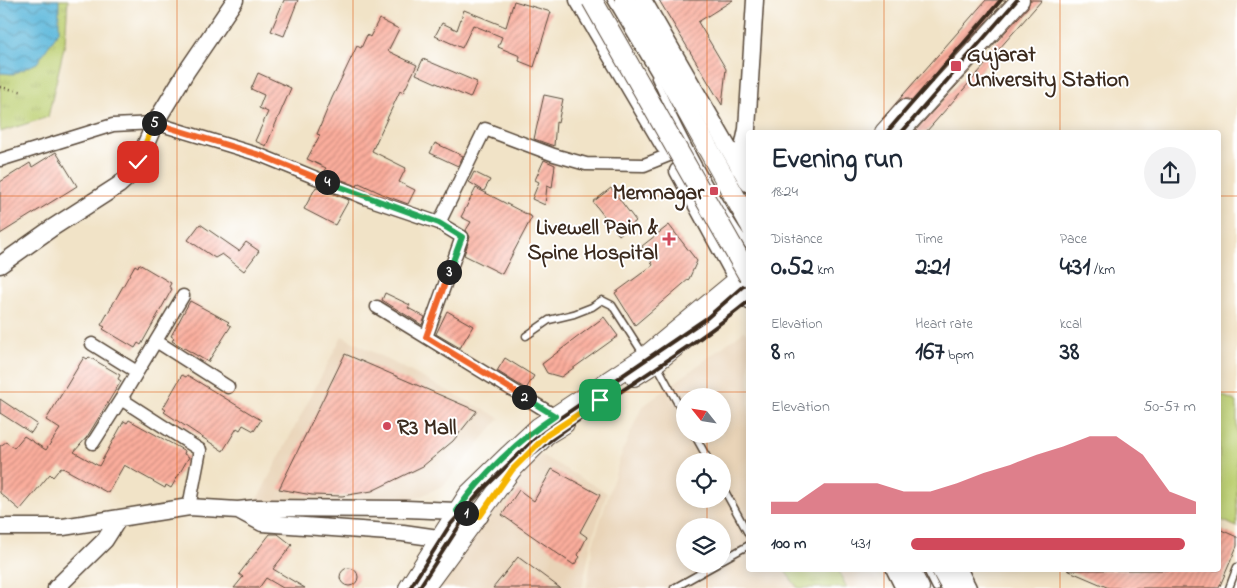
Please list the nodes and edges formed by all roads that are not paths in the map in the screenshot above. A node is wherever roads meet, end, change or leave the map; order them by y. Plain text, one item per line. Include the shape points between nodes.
1 (235, 0) edge
2 (578, 0) edge
3 (592, 0) edge
4 (611, 0) edge
5 (626, 0) edge
6 (643, 0) edge
7 (755, 0) edge
8 (1004, 0) edge
9 (1020, 0) edge
10 (648, 64) junction
11 (155, 122) junction
12 (747, 130) edge
13 (886, 130) edge
14 (902, 130) edge
15 (746, 134) edge
16 (669, 155) junction
17 (0, 160) edge
18 (740, 168) junction
19 (746, 179) edge
20 (746, 217) edge
21 (439, 223) junction
22 (746, 232) edge
23 (746, 242) edge
24 (0, 265) edge
25 (746, 285) edge
26 (183, 296) dead end
27 (377, 307) dead end
28 (526, 336) dead end
29 (426, 337) junction
30 (156, 341) junction
31 (92, 344) dead end
32 (650, 360) junction
33 (137, 372) junction
34 (228, 387) dead end
35 (121, 399) junction
36 (676, 402) edge
37 (555, 416) junction
38 (93, 443) dead end
39 (731, 502) edge
40 (189, 507) junction
41 (238, 510) junction
42 (457, 511) junction
43 (480, 516) junction
44 (119, 518) junction
45 (0, 527) edge
46 (746, 530) edge
47 (440, 537) junction
48 (460, 543) junction
49 (746, 548) edge
50 (731, 555) edge
51 (1237, 567) edge
52 (896, 572) edge
53 (910, 572) edge
54 (928, 572) edge
55 (943, 572) edge
56 (960, 572) edge
57 (700, 573) edge
58 (56, 588) edge
59 (408, 588) edge
60 (425, 588) edge
61 (674, 588) edge
62 (904, 588) edge
63 (919, 588) edge
64 (936, 588) edge
65 (952, 588) edge
66 (968, 588) edge
67 (1229, 588) edge

1 - 11 street
2 - 16 street
3 - 25 main road, bridge
4 - 10 lane
5 - 20 main road
6 - 18 street
7 - 12 street
8 - 13 main road
9 - 14 main road
10 - 22 lane via 689,128
10 - 23 lane via 680,132
11 - 17 street via 113,126
11 - 21 street via 260,155 366,198
11 - 24 street via 129,176
15 - 18 street
16 - 21 street via 644,165 586,164 486,129
16 - 25 street
18 - 19 street
21 - 29 street via 462,237
25 - 32 main road
26 - 30 street
27 - 29 street
28 - 32 lane via 549,320 574,314 602,300 612,305
29 - 37 street
30 - 33 street
30 - 34 street
31 - 33 street
32 - 36 lane
32 - 37 main road
32 - 43 main road via 547,435 512,470
33 - 35 street
35 - 38 street
35 - 40 street via 200,450
37 - 42 main road via 538,427 472,489
39 - 46 lane
40 - 41 street
40 - 44 street
41 - 42 street
41 - 47 street via 262,523
42 - 43 street
42 - 47 main road
43 - 48 main road
44 - 45 street via 63,527
44 - 58 street via 104,540
47 - 48 street
47 - 59 main road
48 - 60 main road
49 - 50 lane
51 - 67 lane
52 - 62 street
53 - 63 main road
54 - 64 lane
55 - 65 main road
56 - 66 street
57 - 61 lane

